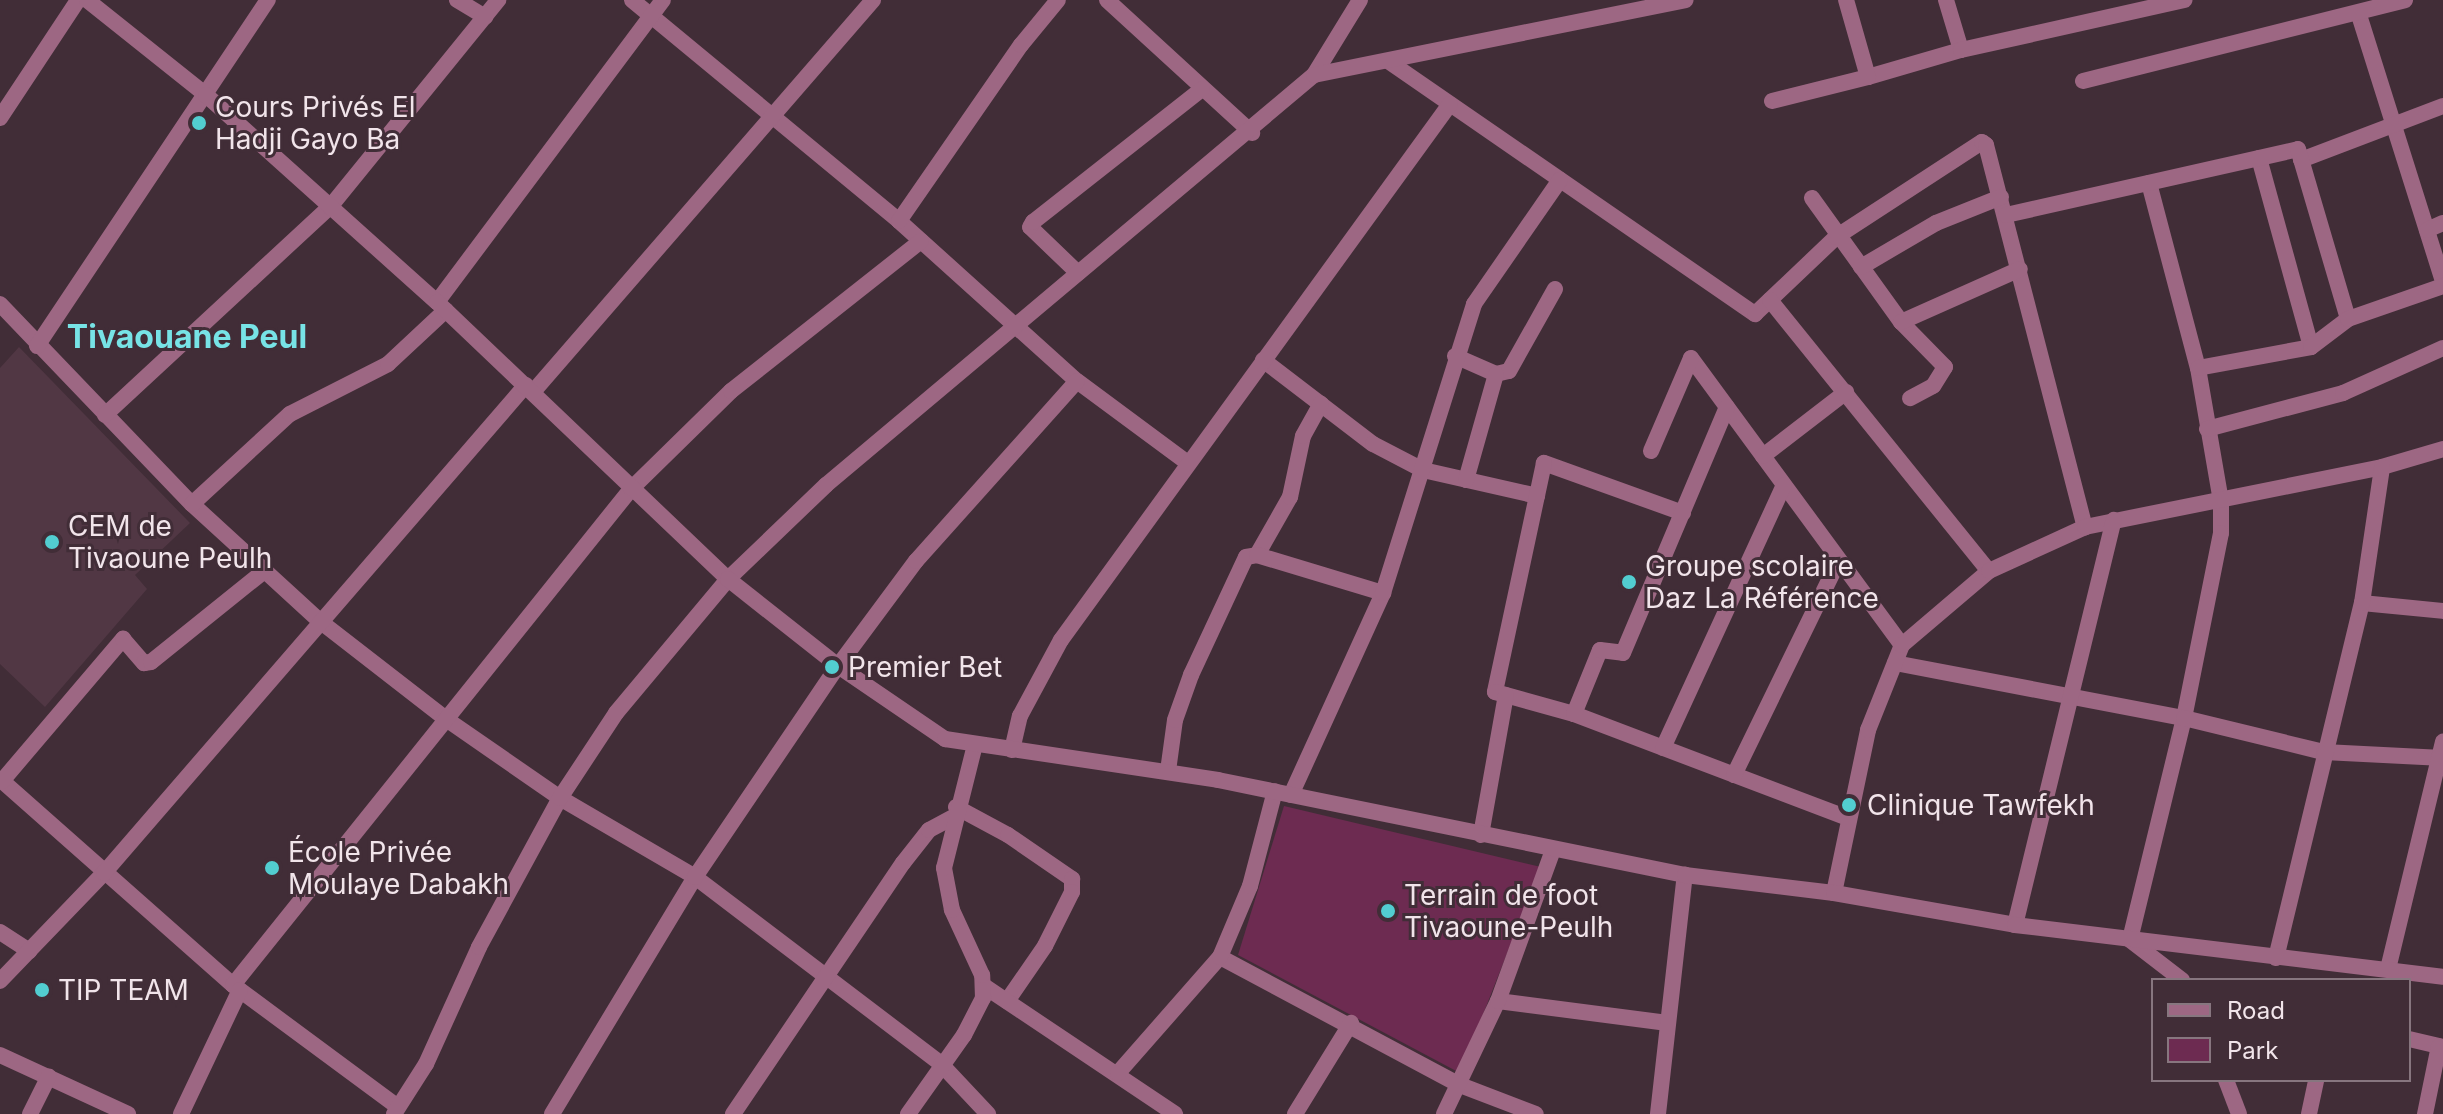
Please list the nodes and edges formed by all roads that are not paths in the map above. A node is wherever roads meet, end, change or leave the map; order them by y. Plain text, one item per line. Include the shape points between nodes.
1 (78, 0) edge
2 (87, 0) edge
3 (268, 0) edge
4 (457, 0) edge
5 (498, 0) edge
6 (632, 0) edge
7 (663, 0) edge
8 (873, 0) edge
9 (1058, 0) edge
10 (1107, 0) edge
11 (1360, 0) edge
12 (1686, 0) edge
13 (1846, 0) edge
14 (1946, 0) edge
15 (2184, 0) edge
16 (2405, 0) edge
17 (2133, 5) edge
18 (651, 15) junction
19 (2359, 15) junction
20 (485, 17) junction
21 (1961, 50) junction
22 (1388, 61) junction
23 (1314, 75) junction
24 (1868, 77) junction
25 (2083, 81) dead end
26 (1202, 89) junction
27 (206, 95) junction
28 (1772, 101) dead end
29 (1450, 104) junction
30 (2443, 106) edge
31 (0, 118) edge
32 (774, 120) junction
33 (2394, 125) junction
34 (1252, 133) junction
35 (2259, 158) junction
36 (2301, 160) junction
37 (1560, 180) junction
38 (2149, 183) junction
39 (2001, 197) junction
40 (1812, 198) dead end
41 (330, 207) junction
42 (2006, 215) junction
43 (899, 221) junction
44 (2443, 223) edge
45 (2427, 230) junction
46 (1836, 237) junction
47 (921, 241) junction
48 (1861, 267) junction
49 (2020, 269) junction
50 (1078, 273) junction
51 (2443, 284) edge
52 (1555, 289) dead end
53 (1770, 300) junction
54 (0, 304) edge
55 (442, 306) junction
56 (2348, 319) junction
57 (1901, 322) junction
58 (1015, 323) junction
59 (37, 346) junction
60 (2311, 347) junction
61 (2443, 348) edge
62 (1455, 356) junction
63 (1263, 360) junction
64 (2198, 368) junction
65 (1496, 374) junction
66 (1077, 381) junction
67 (529, 389) junction
68 (1846, 392) junction
69 (1910, 398) dead end
70 (1321, 404) junction
71 (1727, 407) junction
72 (105, 415) junction
73 (2207, 429) junction
74 (2443, 449) edge
75 (1651, 451) dead end
76 (1763, 456) junction
77 (1188, 463) junction
78 (2382, 467) junction
79 (1423, 470) junction
80 (1466, 480) junction
81 (1784, 485) junction
82 (631, 489) junction
83 (1537, 496) junction
84 (2221, 501) junction
85 (192, 504) junction
86 (1683, 513) junction
87 (2114, 520) junction
88 (2085, 527) junction
89 (1257, 555) junction
90 (1839, 560) junction
91 (264, 571) junction
92 (1989, 571) junction
93 (728, 579) junction
94 (1383, 593) junction
95 (2362, 603) junction
96 (2443, 611) edge
97 (321, 622) junction
98 (1902, 645) junction
99 (1895, 663) junction
100 (838, 666) junction
101 (1506, 695) junction
102 (2071, 696) junction
103 (1574, 714) junction
104 (2184, 718) junction
105 (446, 719) junction
106 (975, 745) junction
107 (1663, 748) junction
108 (1012, 750) junction
109 (2324, 752) junction
110 (2442, 752) edge
111 (1168, 771) junction
112 (1734, 775) junction
113 (1, 780) edge
114 (1283, 793) junction
115 (560, 798) junction
116 (956, 812) junction
117 (1848, 818) junction
118 (1481, 835) junction
119 (1553, 850) junction
120 (104, 873) junction
121 (1685, 875) junction
122 (695, 877) junction
123 (1834, 893) junction
124 (2015, 925) junction
125 (0, 932) edge
126 (2130, 940) junction
127 (29, 951) junction
128 (1220, 957) junction
129 (2276, 958) junction
130 (2388, 969) junction
131 (824, 975) junction
132 (2443, 977) edge
133 (2179, 978) edge
134 (0, 981) edge
135 (984, 986) junction
136 (236, 987) junction
137 (1007, 1001) junction
138 (1498, 1001) junction
139 (1351, 1023) junction
140 (1668, 1023) junction
141 (2411, 1039) edge
142 (2441, 1046) edge
143 (0, 1055) edge
144 (941, 1064) junction
145 (1118, 1073) junction
146 (49, 1076) junction
147 (2227, 1082) edge
148 (2316, 1082) edge
149 (1460, 1085) junction
150 (396, 1111) edge
151 (30, 1114) edge
152 (128, 1114) edge
153 (181, 1114) edge
154 (552, 1114) edge
155 (733, 1114) edge
156 (908, 1114) edge
157 (988, 1114) edge
158 (1175, 1114) edge
159 (1295, 1114) edge
160 (1444, 1114) edge
161 (1536, 1114) edge
162 (1658, 1114) edge
163 (2239, 1114) edge
164 (2309, 1114) edge
165 (2425, 1114) edge

1 - 31 street
2 - 27 street
3 - 27 street
4 - 20 street
5 - 20 street
6 - 18 street
7 - 18 street
8 - 32 street
9 - 43 street
10 - 26 street
11 - 23 street
12 - 22 street
13 - 24 street
14 - 21 street
15 - 17 street
16 - 19 street
17 - 21 street
18 - 32 street
18 - 55 street
19 - 25 street
19 - 33 street
20 - 41 street
21 - 24 street
22 - 23 street
22 - 29 street
23 - 34 street
24 - 28 street
26 - 34 street
26 - 50 street via 1033,222 1034,231
27 - 41 street
27 - 59 street
29 - 37 street
29 - 63 street
30 - 33 street
32 - 43 street
32 - 67 street
33 - 36 street
33 - 45 street
34 - 50 street
35 - 36 street via 2298,149
35 - 38 street
35 - 60 street
36 - 56 street
37 - 53 street via 1755,314
37 - 62 street via 1492,272
38 - 42 street
38 - 64 street
39 - 42 street
39 - 46 street via 1990,150 1982,142
39 - 48 street via 1936,223
40 - 46 street
41 - 55 street
41 - 72 street
42 - 49 street
43 - 47 street
44 - 45 street
45 - 51 street
46 - 48 street
46 - 53 street
47 - 58 street
47 - 82 street via 731,391
48 - 57 street
49 - 57 street
49 - 88 street
50 - 58 street
51 - 56 street
52 - 65 street via 1509,371
53 - 68 street
54 - 59 street
55 - 67 street
55 - 85 street via 388,364 290,414
56 - 60 street
57 - 69 street via 1945,367 1933,386
58 - 66 street
58 - 93 street via 826,485
59 - 72 street
60 - 64 street
61 - 73 street via 2343,393
62 - 65 street
62 - 79 street
63 - 70 street
63 - 77 street
64 - 73 street
65 - 80 street
66 - 77 street
66 - 100 street via 916,561
67 - 82 street
67 - 97 street
68 - 76 street
68 - 92 street
70 - 79 street via 1373,444
70 - 89 street via 1303,436 1290,497
71 - 75 street via 1691,358
71 - 76 street
71 - 86 street
72 - 85 street
73 - 84 street
74 - 78 street
76 - 81 street
77 - 108 street via 1061,640 1020,716
78 - 84 street
78 - 95 street
79 - 80 street
79 - 94 street
80 - 83 street
81 - 90 street
81 - 107 street
82 - 93 street
82 - 105 street
83 - 86 street via 1544,463
83 - 101 street via 1495,692
84 - 87 street
84 - 104 street via 2221,533
85 - 91 street
86 - 103 street via 1623,653 1600,650
87 - 88 street
87 - 102 street
88 - 92 street
89 - 94 street
89 - 111 street via 1246,557 1191,675 1175,720
90 - 98 street
90 - 112 street
91 - 97 street
91 - 113 street via 151,662 144,663 123,639
92 - 98 street
93 - 100 street
93 - 115 street via 616,713
94 - 114 street
95 - 96 street
95 - 109 street
97 - 105 street
97 - 120 street
98 - 99 street
99 - 102 street
99 - 117 street via 1868,730
100 - 106 street via 937,736
100 - 122 street
101 - 103 street
101 - 118 street
102 - 104 street
102 - 124 street
103 - 107 street
104 - 109 street
104 - 126 street
105 - 115 street
105 - 136 street
106 - 108 street
106 - 116 street
107 - 112 street
108 - 111 street
109 - 110 street
109 - 129 street
110 - 130 street
111 - 114 street
112 - 117 street
113 - 120 street
114 - 118 street
114 - 128 street
115 - 122 street
115 - 150 street
116 - 131 street via 920,840
116 - 135 street via 944,868 947,891
116 - 137 street via 1008,835 1072,879 1072,892 1041,953
117 - 123 street
118 - 119 street
119 - 121 street
119 - 138 street
120 - 127 street
120 - 136 street
121 - 123 street
121 - 140 street
122 - 131 street
122 - 154 street
123 - 124 street
124 - 126 street
125 - 127 street
126 - 129 street
126 - 133 street
127 - 134 street
128 - 139 street
128 - 145 street
129 - 130 street
130 - 132 street
131 - 144 street
131 - 155 street
135 - 137 street
135 - 144 street via 978,1012
136 - 150 street
136 - 153 street
137 - 145 street
138 - 140 street
138 - 149 street
139 - 149 street
139 - 159 street
140 - 162 street
141 - 142 street
142 - 165 street
143 - 146 street
144 - 156 street
144 - 157 street
145 - 158 street
146 - 151 street
146 - 152 street
147 - 163 street
148 - 164 street
149 - 160 street
149 - 161 street

